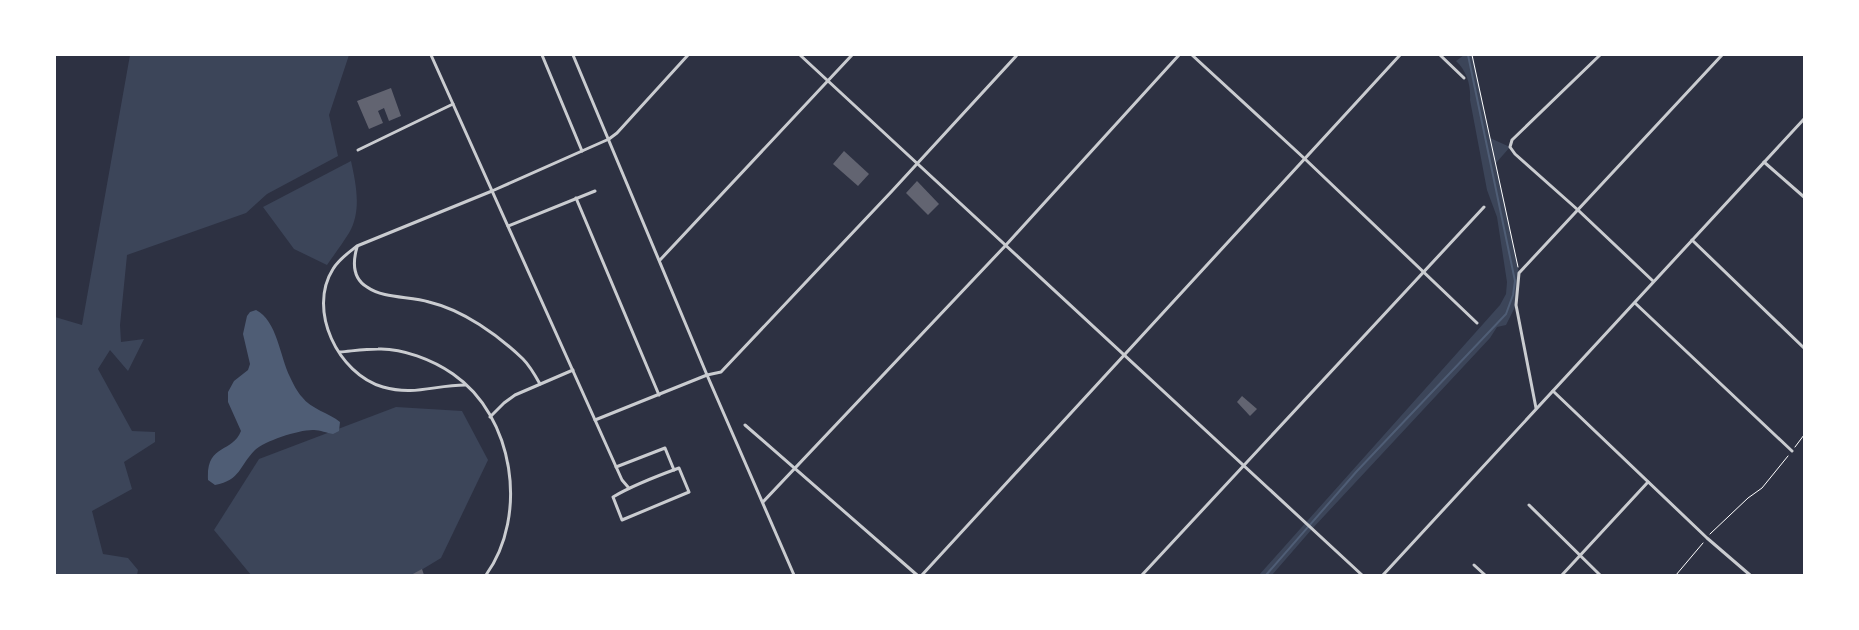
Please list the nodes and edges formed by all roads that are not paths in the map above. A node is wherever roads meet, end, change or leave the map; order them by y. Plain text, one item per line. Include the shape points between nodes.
1 (431, 55) edge
2 (542, 55) edge
3 (573, 55) edge
4 (688, 55) edge
5 (800, 55) edge
6 (852, 55) edge
7 (1017, 55) edge
8 (1179, 55) edge
9 (1192, 55) edge
10 (1400, 55) edge
11 (1440, 55) edge
12 (1600, 55) edge
13 (1722, 55) edge
14 (1464, 78) dead end
15 (828, 81) junction
16 (453, 104) junction
17 (1804, 119) edge
18 (609, 139) junction
19 (358, 150) dead end
20 (582, 151) junction
21 (1305, 158) junction
22 (1764, 162) junction
23 (917, 164) junction
24 (492, 191) junction
25 (595, 191) dead end
26 (1804, 197) edge
27 (576, 198) junction
28 (1484, 207) dead end
29 (1578, 210) junction
30 (508, 226) junction
31 (1692, 240) junction
32 (357, 246) junction
33 (1006, 246) junction
34 (660, 260) junction
35 (1424, 271) junction
36 (1653, 281) junction
37 (1635, 303) junction
38 (1477, 322) dead end
39 (1804, 348) edge
40 (339, 352) junction
41 (1124, 355) junction
42 (573, 370) junction
43 (707, 375) junction
44 (540, 384) junction
45 (465, 385) junction
46 (1553, 391) junction
47 (659, 395) junction
48 (1536, 409) junction
49 (490, 417) junction
50 (595, 420) junction
51 (746, 425) dead end
52 (1792, 451) road end
53 (1244, 466) junction
54 (616, 467) junction
55 (796, 469) junction
56 (674, 470) junction
57 (1648, 482) junction
58 (628, 487) junction
59 (764, 502) junction
60 (1529, 505) dead end
61 (1580, 556) junction
62 (1474, 565) dead end
63 (486, 575) edge
64 (794, 575) edge
65 (917, 575) edge
66 (922, 575) edge
67 (1142, 575) edge
68 (1362, 575) edge
69 (1384, 575) edge
70 (1485, 575) edge
71 (1562, 575) edge
72 (1600, 575) edge
73 (1750, 575) edge

1 - 16 street
2 - 20 street
3 - 18 street
4 - 18 street
5 - 15 street
6 - 15 street
7 - 23 street
8 - 33 street
9 - 21 street
10 - 21 street
11 - 14 street
12 - 29 street via 1512,140 1510,147
13 - 29 street
15 - 23 street
15 - 34 street
16 - 19 street
16 - 24 street
17 - 22 street
18 - 20 street
18 - 34 street
20 - 24 street
21 - 35 street
21 - 41 street
22 - 26 street
22 - 31 street
23 - 33 street
23 - 43 street via 722,372
24 - 30 street
24 - 32 street
25 - 27 street
27 - 30 street
27 - 47 street
28 - 35 street
29 - 36 street
29 - 48 street via 1519,273 1516,305
30 - 42 street
31 - 36 street
31 - 39 street
32 - 40 street via 343,256 326,285 325,320
32 - 44 street via 354,267 365,287 376,293 431,302 474,322 504,342 523,360
33 - 41 street
33 - 55 street
34 - 43 street
35 - 38 street
35 - 53 street
36 - 37 street
37 - 46 street
37 - 52 street
40 - 45 street via 378,348 403,352 452,373
40 - 45 street via 364,379 381,386 416,391
41 - 53 street
41 - 66 street
42 - 44 street
42 - 50 street
43 - 47 street
43 - 59 street
44 - 49 street via 515,395
45 - 49 street
46 - 48 street
46 - 57 street
47 - 50 street
48 - 69 street
49 - 63 street via 507,456 511,502 501,547
50 - 54 street
51 - 55 street
53 - 67 street
53 - 68 street
54 - 56 street via 666,448
54 - 58 street
55 - 59 street
55 - 65 street
56 - 58 street
56 - 58 street via 679,468 689,492 622,520 613,497
57 - 61 street
57 - 73 street
59 - 64 street
60 - 61 street
61 - 71 street
61 - 72 street
62 - 70 street

